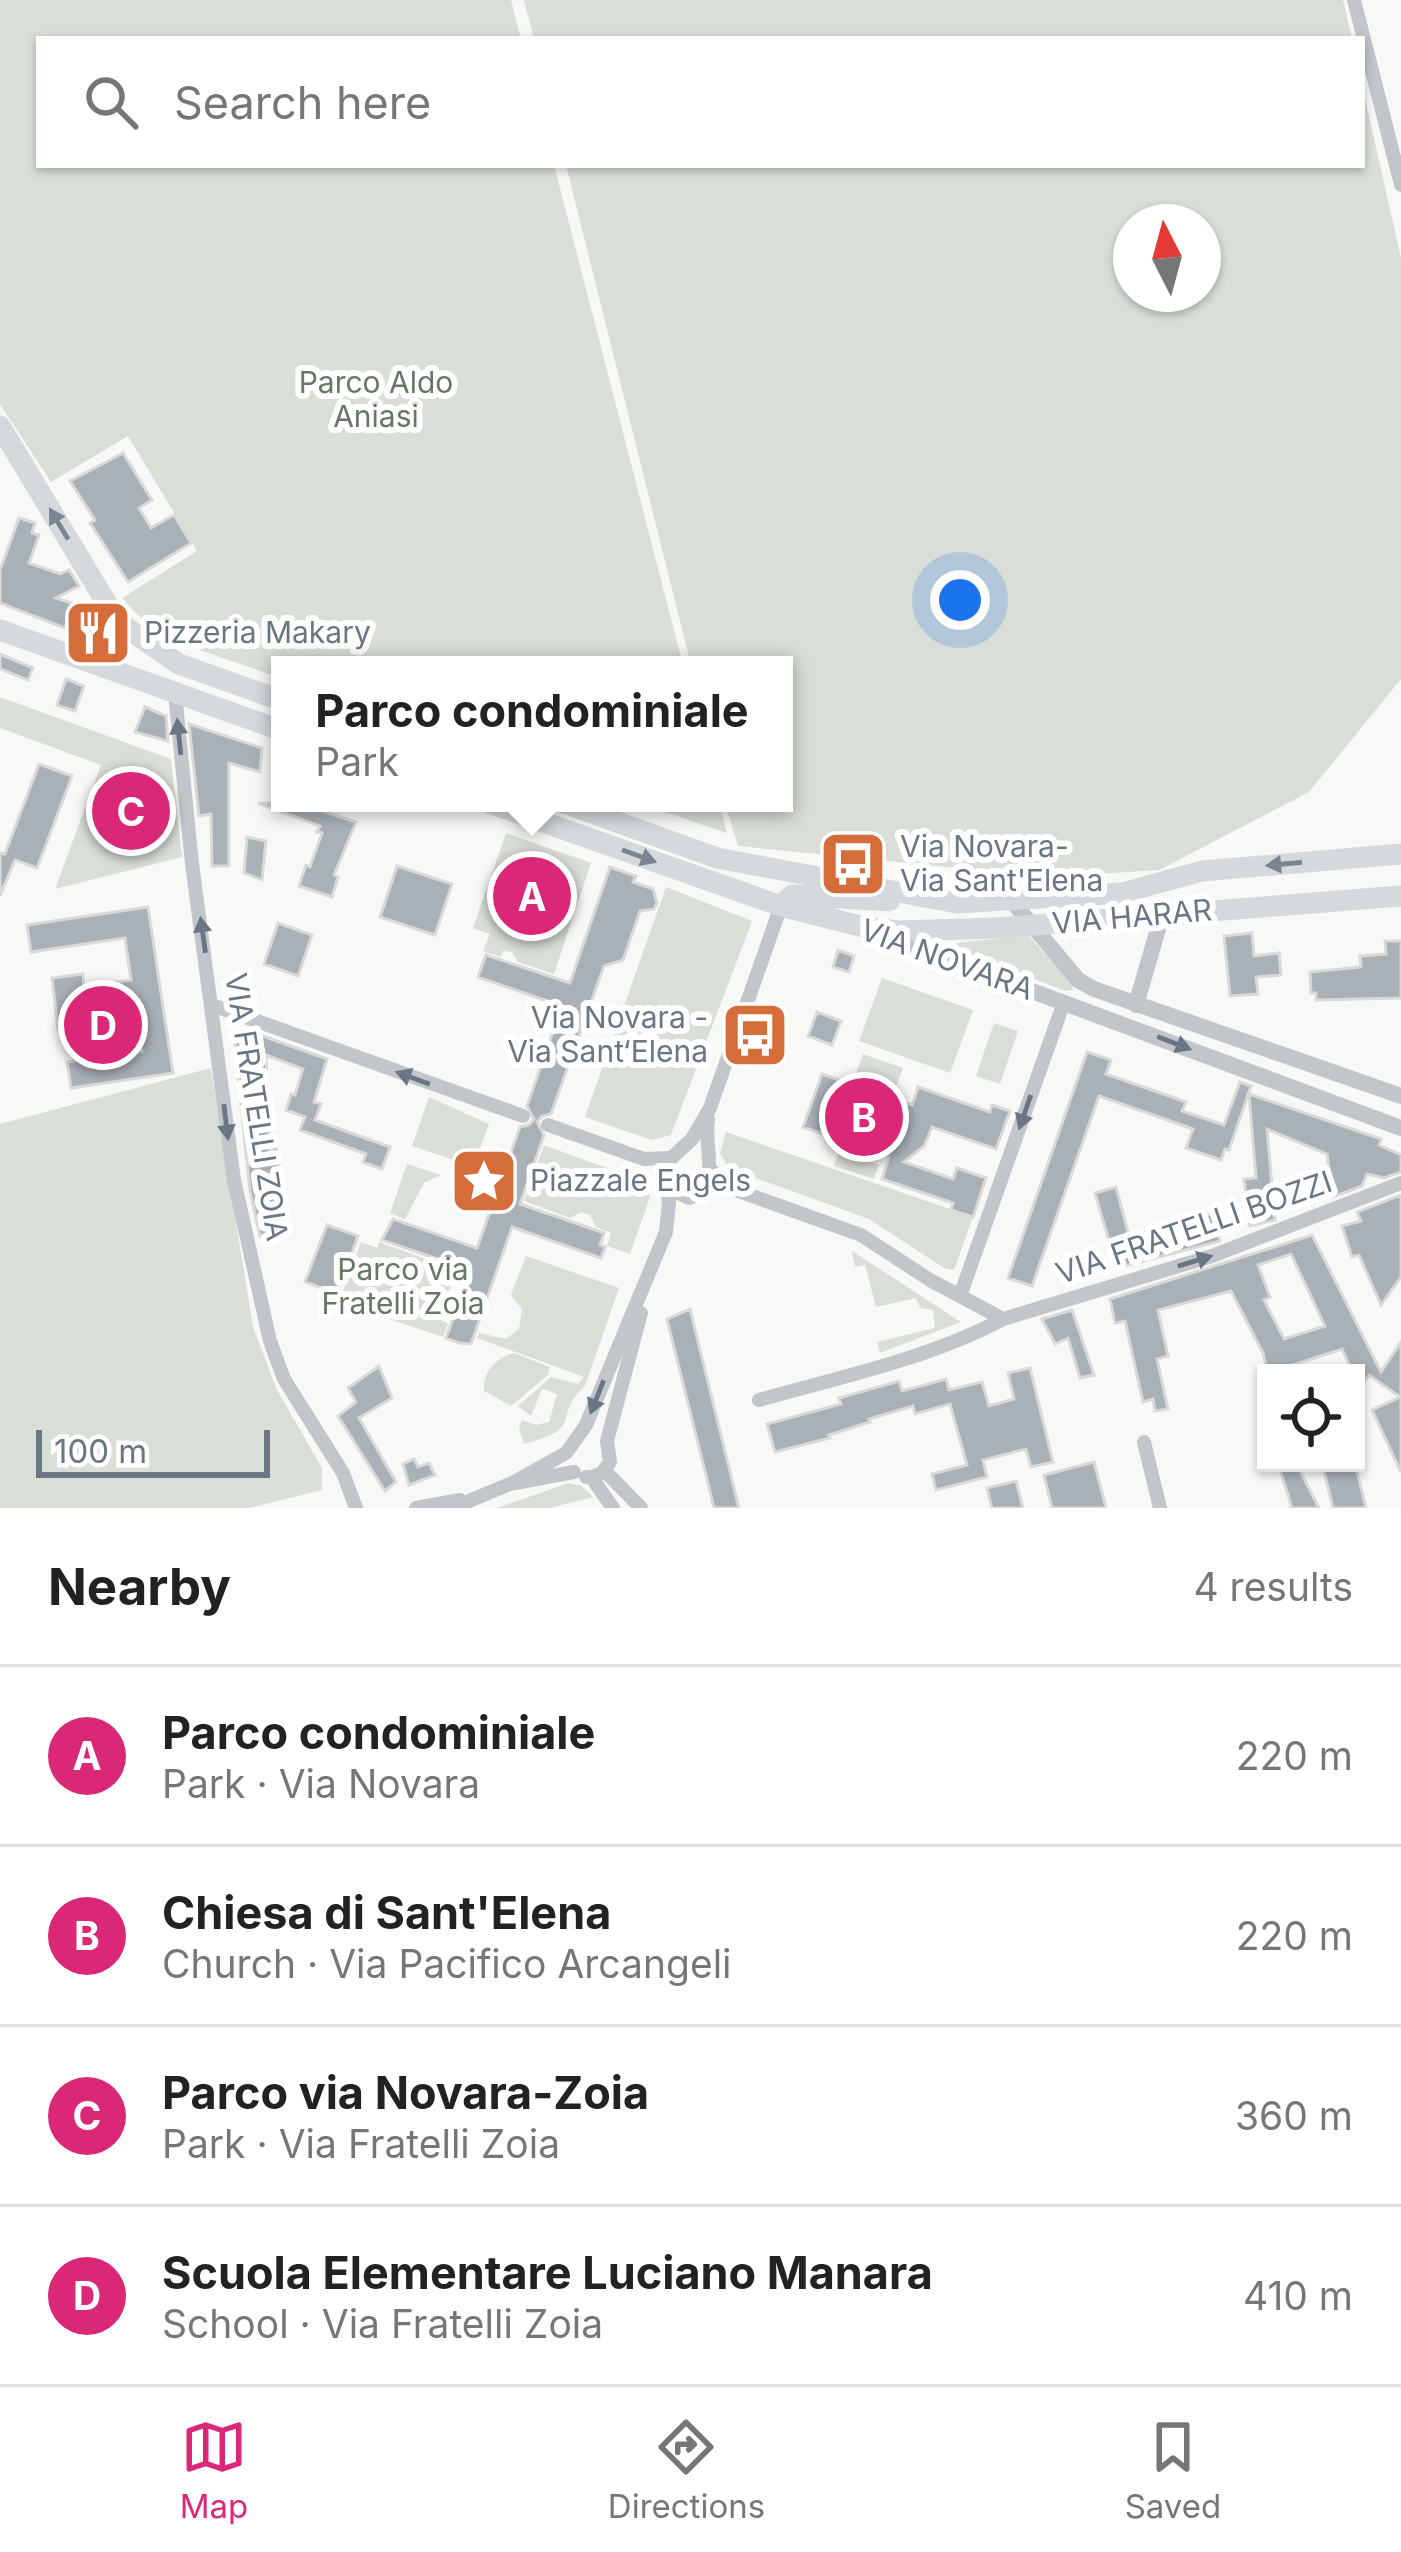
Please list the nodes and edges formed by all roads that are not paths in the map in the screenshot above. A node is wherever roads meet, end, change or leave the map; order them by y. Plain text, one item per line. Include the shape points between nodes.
1 (1354, 0) edge
2 (1363, 36) edge
3 (1365, 43) edge
4 (1401, 185) edge
5 (0, 426) edge
6 (118, 622) junction
7 (0, 630) edge
8 (88, 661) junction
9 (175, 693) junction
10 (271, 697) edge
11 (271, 727) edge
12 (515, 812) edge
13 (588, 812) edge
14 (1401, 854) edge
15 (756, 868) junction
16 (1401, 896) edge
17 (1012, 901) junction
18 (957, 903) junction
19 (781, 906) junction
20 (1156, 914) junction
21 (1033, 926) junction
22 (864, 927) junction
23 (1089, 986) junction
24 (1064, 1001) junction
25 (1136, 1004) junction
26 (212, 1005) junction
27 (1401, 1096) edge
28 (710, 1108) junction
29 (524, 1116) dead end
30 (548, 1125) dead end
31 (1401, 1128) edge
32 (673, 1155) junction
33 (710, 1167) junction
34 (1401, 1184) edge
35 (668, 1188) junction
36 (730, 1188) junction
37 (698, 1194) junction
38 (666, 1232) junction
39 (647, 1284) junction
40 (960, 1297) junction
41 (1003, 1319) junction
42 (758, 1400) dead end
43 (581, 1434) junction
44 (607, 1442) junction
45 (1144, 1442) dead end
46 (566, 1453) junction
47 (574, 1472) junction
48 (598, 1474) junction
49 (510, 1484) junction
50 (458, 1504) edge
51 (356, 1508) edge
52 (416, 1508) edge
53 (613, 1508) edge
54 (641, 1508) edge
55 (1160, 1508) edge

1 - 2 street
3 - 4 street
6 -> 5 main road
6 - 8 main road via 110,654
6 - 10 main road via 179,664
7 - 8 main road
8 - 9 main road
9 - 11 main road
26 -> 9 street, VIA FRATELLI ZOIA
12 -> 19 main road, VIA NOVARA
13 - 15 main road, VIA NOVARA
14 -> 17 main road, VIA HARAR via 1202,871 1122,893
15 - 18 main road, VIA NOVARA
15 - 19 main road
16 - 20 main road, VIA HARAR
17 - 18 main road, VIA NOVARA
17 - 21 street, VIA NOVARA
18 - 19 main road via 792,895
19 - 22 main road, VIA NOVARA
19 - 28 street
20 - 21 main road, VIA HARAR
20 - 25 street
21 - 22 main road, VIA HARAR
21 - 23 street, VIA NOVARA
22 - 24 street, VIA NOVARA
23 - 24 street
23 - 25 street, VIA NOVARA
24 -> 31 street, VIA NOVARA
24 -> 40 street
25 - 27 street, VIA NOVARA
29 -> 26 street
26 -> 51 street, VIA FRATELLI ZOIA via 234,1180 271,1341
28 - 32 street
28 - 33 street
30 - 32 street via 644,1159
32 - 33 street via 697,1152
32 - 35 street via 662,1173
33 - 36 street
33 - 37 street
41 -> 34 street, VIA FRATELLI BOZZI via 1212,1256
35 - 37 street via 681,1197
35 - 38 street
36 - 37 street
36 - 40 street via 861,1235
37 - 38 street
38 - 39 street
39 -> 43 street
39 - 44 street
40 - 41 street
41 - 42 street, VIA FRATELLI BOZZI
43 - 44 street
43 - 46 street
44 - 48 street via 611,1457
45 - 55 street
46 - 47 street
46 - 49 street
47 - 48 street
47 - 49 street
48 - 53 street
48 - 54 street
49 - 50 street
50 - 52 street

